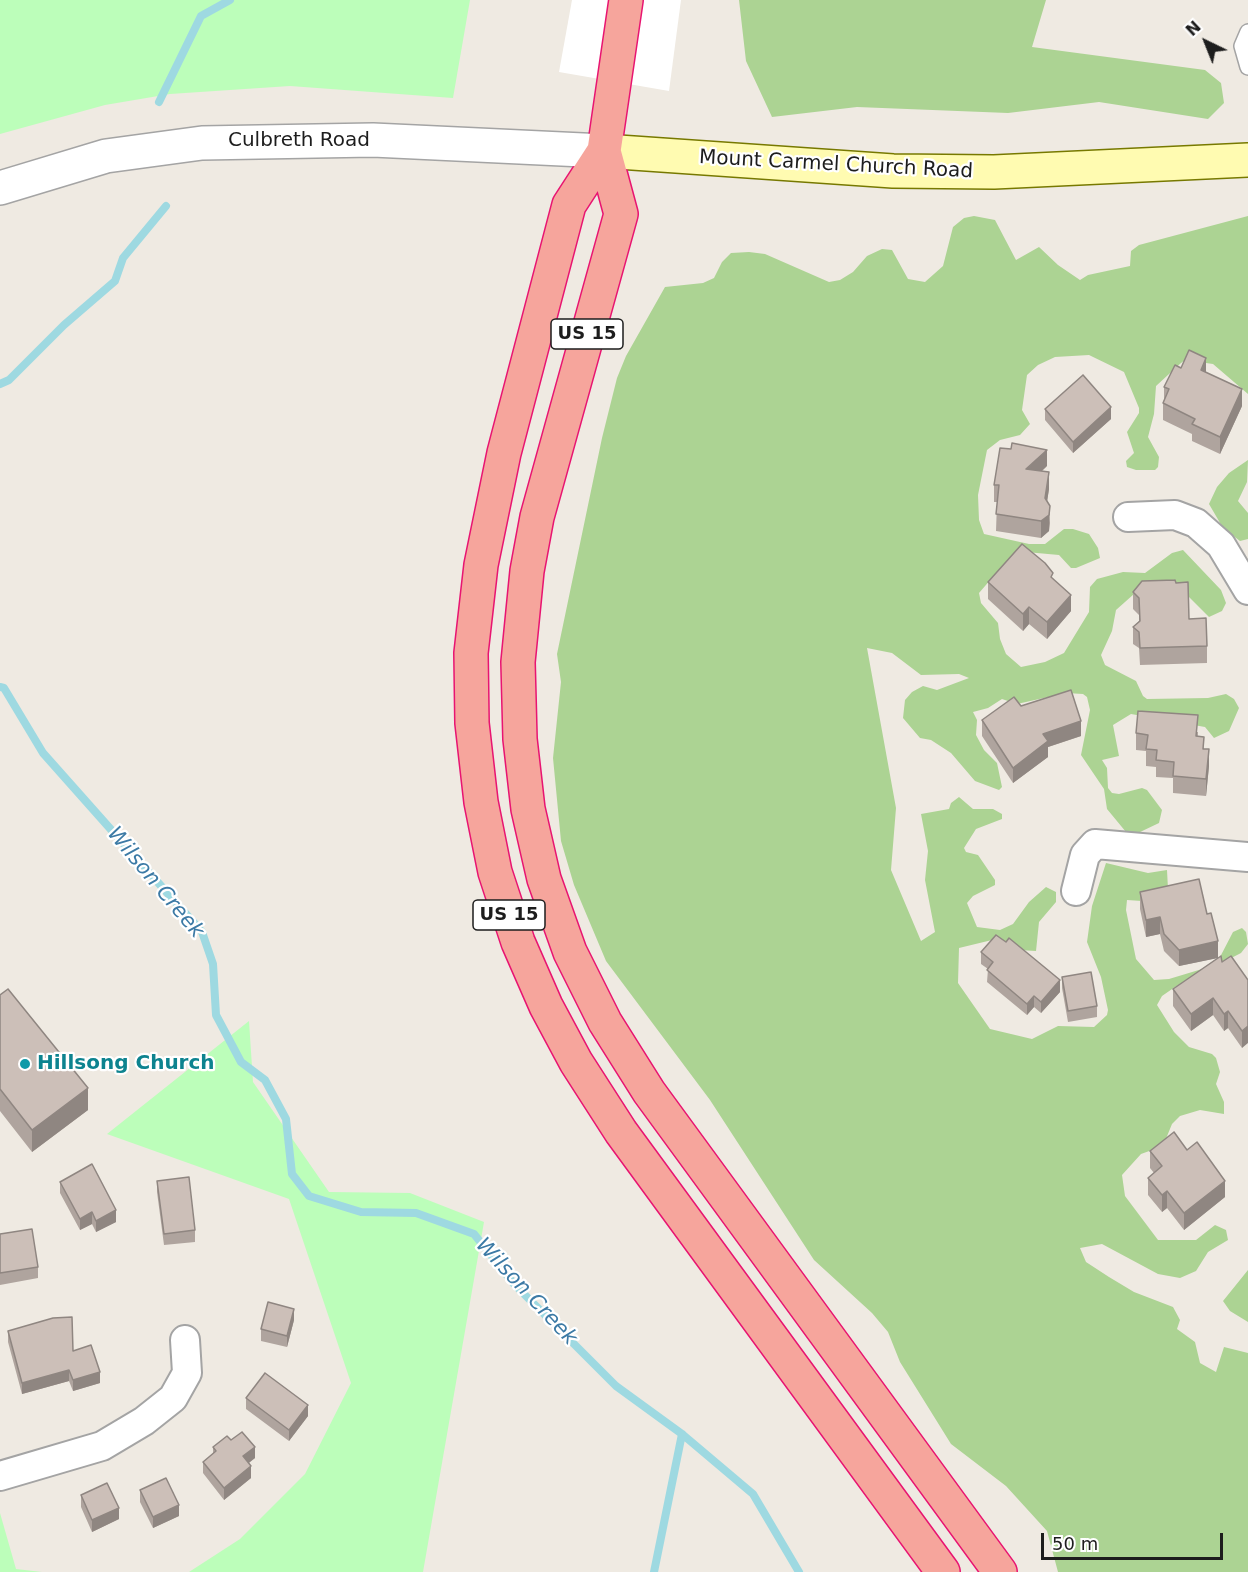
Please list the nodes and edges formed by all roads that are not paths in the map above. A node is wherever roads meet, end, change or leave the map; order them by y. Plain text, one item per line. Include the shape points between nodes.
1 (626, 0) edge
2 (1248, 32) edge
3 (1248, 67) edge
4 (604, 152) junction
5 (1248, 160) edge
6 (0, 188) edge
7 (1128, 516) dead end
8 (1248, 590) edge
9 (1248, 856) edge
10 (1076, 891) dead end
11 (185, 1340) dead end
12 (0, 1476) edge
13 (943, 1572) edge
14 (999, 1572) edge

1 - 4 highway, US 15
2 - 3 lane via 1242,46
4 - 5 main road, Mount Carmel Church Road via 893,171 994,172
4 - 6 street, Culbreth Road via 373,140 202,143 106,156
4 - 13 highway, US 15 via 569,205 504,453 481,565 471,653 472,723 480,802 495,872 518,942 576,1062 621,1132
4 - 14 highway, US 15 via 621,214 537,518 518,662 520,739 528,809 544,879 570,952 606,1022 649,1092
7 - 8 street via 1175,515 1196,523 1221,545
9 - 10 street via 1095,844 1085,855
11 - 12 street via 187,1373 173,1398 144,1421 102,1446

